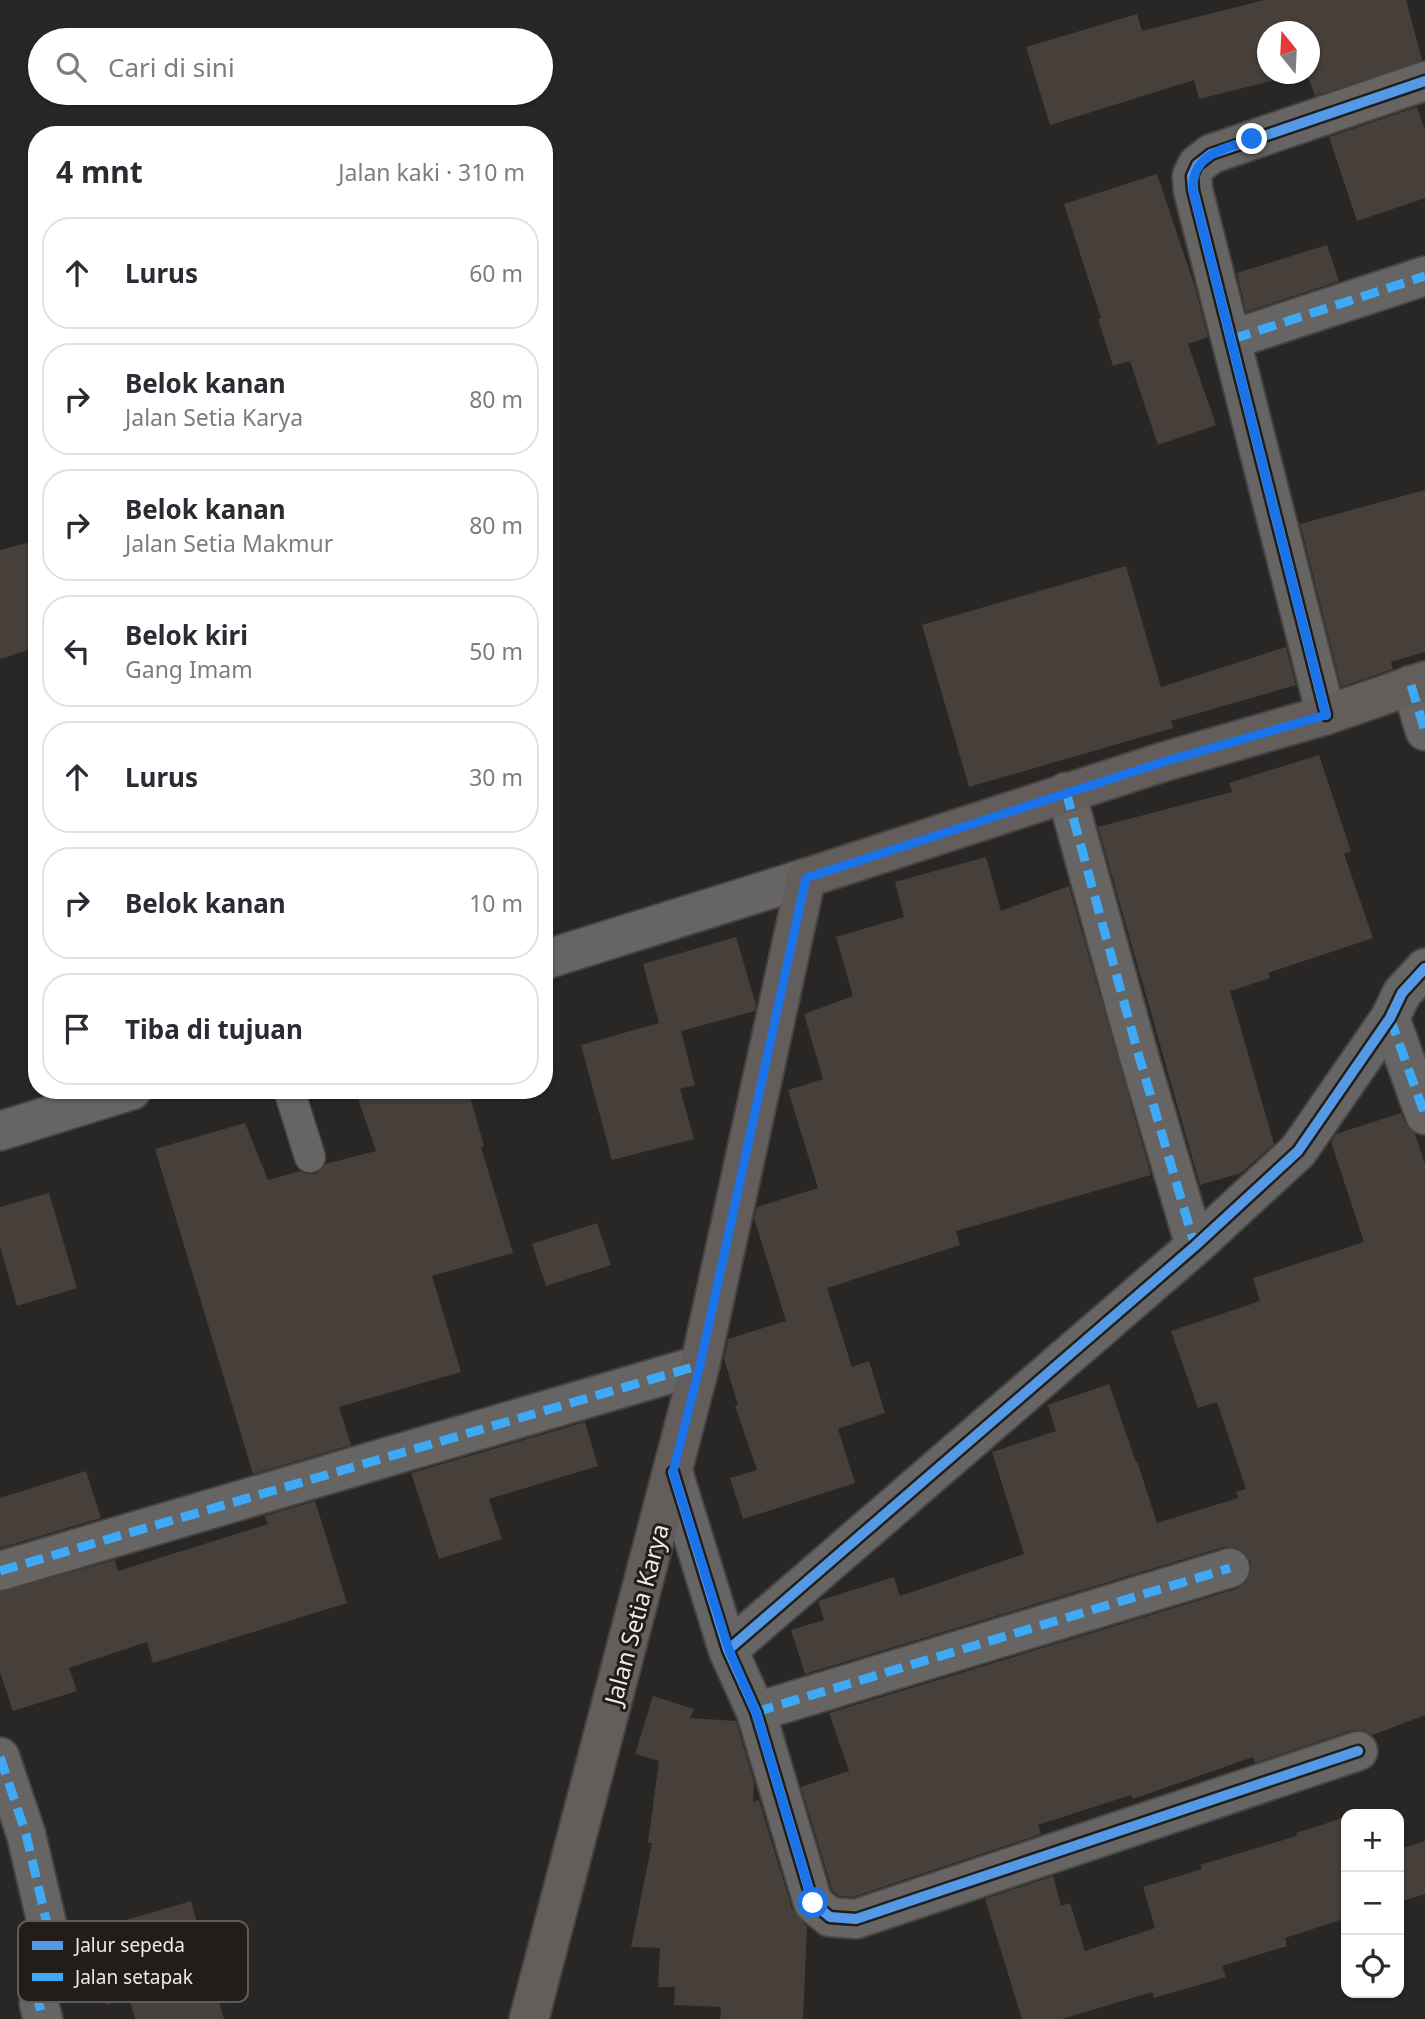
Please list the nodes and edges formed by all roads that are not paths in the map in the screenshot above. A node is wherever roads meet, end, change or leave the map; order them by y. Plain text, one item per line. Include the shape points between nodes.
1 (1425, 81) edge
2 (1425, 276) edge
3 (1233, 339) junction
4 (1418, 683) edge
5 (1326, 715) junction
6 (1425, 731) edge
7 (1066, 792) junction
8 (806, 878) junction
9 (553, 957) edge
10 (1425, 968) edge
11 (1390, 1018) junction
12 (103, 1099) edge
13 (292, 1099) edge
14 (1425, 1115) edge
15 (0, 1131) edge
16 (310, 1157) dead end
17 (1195, 1246) junction
18 (700, 1365) junction
19 (673, 1472) junction
20 (1230, 1568) dead end
21 (0, 1571) edge
22 (729, 1650) junction
23 (756, 1712) junction
24 (1358, 1751) dead end
25 (0, 1757) edge
26 (46, 1921) edge
27 (39, 2002) edge
28 (43, 2019) edge
29 (529, 2019) edge

1 - 3 street via 1211,154 1197,165 1193,190
2 - 3 street
3 - 5 street
4 - 5 main road
4 - 6 street
5 - 7 main road
7 - 8 main road
7 - 17 street
8 - 9 street
8 - 18 main road, Jalan Setia Karya
10 - 11 street via 1402,993
11 - 14 street
11 - 17 street via 1298,1151
12 - 15 street
13 - 16 lane
17 - 22 street
18 - 19 main road, Jalan Setia Karya
18 - 21 street
19 - 22 street
19 - 29 main road, Jalan Setia Karya
20 - 23 street
22 - 23 street
23 - 24 street via 813,1903 830,1917 856,1919
25 - 26 street via 26,1834
27 - 28 street

